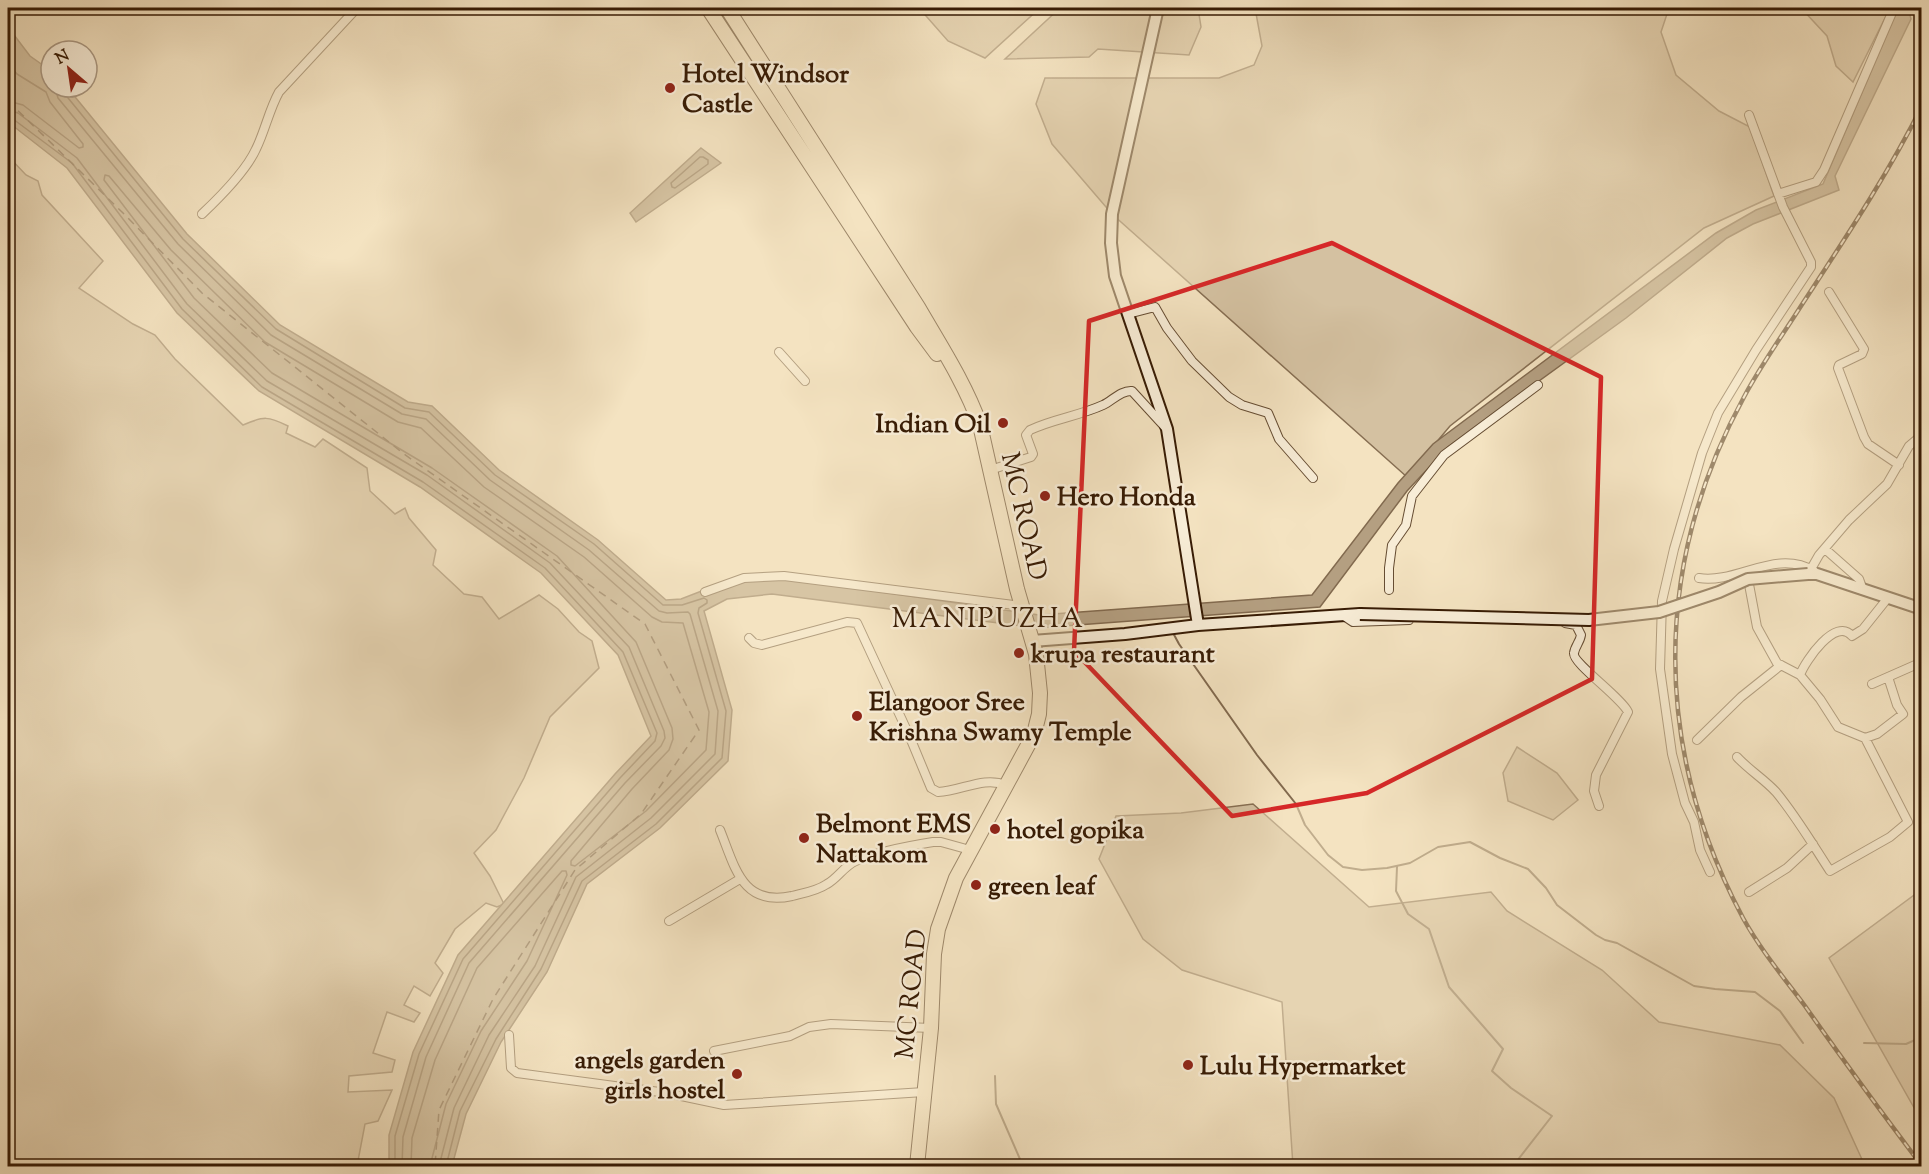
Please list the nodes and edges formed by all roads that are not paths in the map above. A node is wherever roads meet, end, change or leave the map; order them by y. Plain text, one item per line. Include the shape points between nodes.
1 (357, 8) edge
2 (708, 8) edge
3 (727, 8) edge
4 (1158, 8) edge
5 (1894, 8) edge
6 (738, 23) junction
7 (724, 34) junction
8 (1749, 115) dead end
9 (1778, 195) junction
10 (202, 214) dead end
11 (1829, 292) dead end
12 (1128, 314) junction
13 (779, 352) dead end
14 (806, 381) dead end
15 (1538, 385) dead end
16 (965, 392) junction
17 (1167, 429) junction
18 (1922, 435) edge
19 (1899, 465) junction
20 (990, 470) junction
21 (1313, 478) dead end
22 (1825, 549) junction
23 (1812, 572) junction
24 (1699, 578) dead end
25 (1748, 579) junction
26 (1389, 590) dead end
27 (1863, 590) junction
28 (705, 592) dead end
29 (1887, 599) junction
30 (1922, 609) edge
31 (1023, 612) junction
32 (1344, 616) junction
33 (1198, 625) junction
34 (749, 638) dead end
35 (1032, 641) junction
36 (1922, 662) edge
37 (1781, 665) junction
38 (1800, 675) junction
39 (1888, 677) junction
40 (1872, 684) dead end
41 (1865, 738) junction
42 (1697, 740) dead end
43 (1737, 757) dead end
44 (1006, 785) junction
45 (1599, 806) dead end
46 (720, 830) dead end
47 (1813, 844) junction
48 (970, 850) junction
49 (1710, 872) dead end
50 (740, 879) junction
51 (1749, 892) dead end
52 (669, 921) dead end
53 (931, 1028) junction
54 (509, 1035) dead end
55 (714, 1051) dead end
56 (924, 1092) junction
57 (864, 1167) edge
58 (872, 1167) edge
59 (917, 1167) edge

1 - 10 street via 279,92 251,158
2 - 7 highway, MC ROAD
3 - 6 highway, MC ROAD
4 - 12 main road via 1112,214 1115,276
5 - 9 street via 1824,170 1816,182
6 - 7 highway
6 - 16 highway, MC ROAD via 918,307
7 - 16 highway, MC ROAD via 917,327
8 - 9 street
9 - 49 street via 1811,261 1811,269 1718,413 1702,453 1662,601 1661,680 1672,754
11 - 19 street via 1864,349 1862,354 1838,366 1864,437
12 - 17 main road
12 - 21 street via 1155,307 1192,361 1229,397 1268,413 1279,439
13 - 14 street
15 - 26 street via 1444,454 1412,496 1406,525 1392,545
16 - 20 highway, MC ROAD via 980,425
17 - 20 street via 1129,390 1093,410 1030,430 1026,435 1032,457
17 - 33 main road
18 - 19 street via 1909,446
19 - 22 street via 1882,490
20 - 31 highway, MC ROAD
22 - 23 street
22 - 27 street via 1859,579
23 - 24 street via 1795,565 1768,565 1722,579
23 - 25 main road, bridge
23 - 27 main road
25 - 32 main road, bridge via 1659,612 1589,620
25 - 37 street via 1757,627
27 - 29 main road
28 - 31 street via 744,578 784,576
29 - 30 main road
29 - 38 street via 1863,629 1852,636 1842,630 1832,634 1804,664
31 - 35 highway, MC ROAD
32 - 33 main road
32 - 45 street via 1353,622 1576,625 1581,639 1574,657 1628,712 1596,775 1594,791
33 - 35 main road
34 - 44 street via 762,645 847,622 857,623 931,788 938,792 996,781
35 - 44 highway, MC ROAD via 1039,714 1029,744
36 - 39 street
37 - 38 street
37 - 42 street
38 - 41 street via 1838,727
39 - 40 street
39 - 41 street via 1903,714 1877,734
41 - 47 street via 1908,822 1890,837 1830,871
43 - 47 street via 1776,793
44 - 48 highway, MC ROAD
46 - 50 street
47 - 51 street via 1787,868
48 - 50 street via 933,842 873,855 853,862 822,887 775,899 765,898
48 - 53 highway, MC ROAD via 956,878 935,942
50 - 52 street
53 - 55 street via 831,1024
53 - 56 highway, MC ROAD
54 - 56 street via 511,1068 517,1073 667,1093 724,1105
56 - 59 highway, MC ROAD
57 - 58 street

